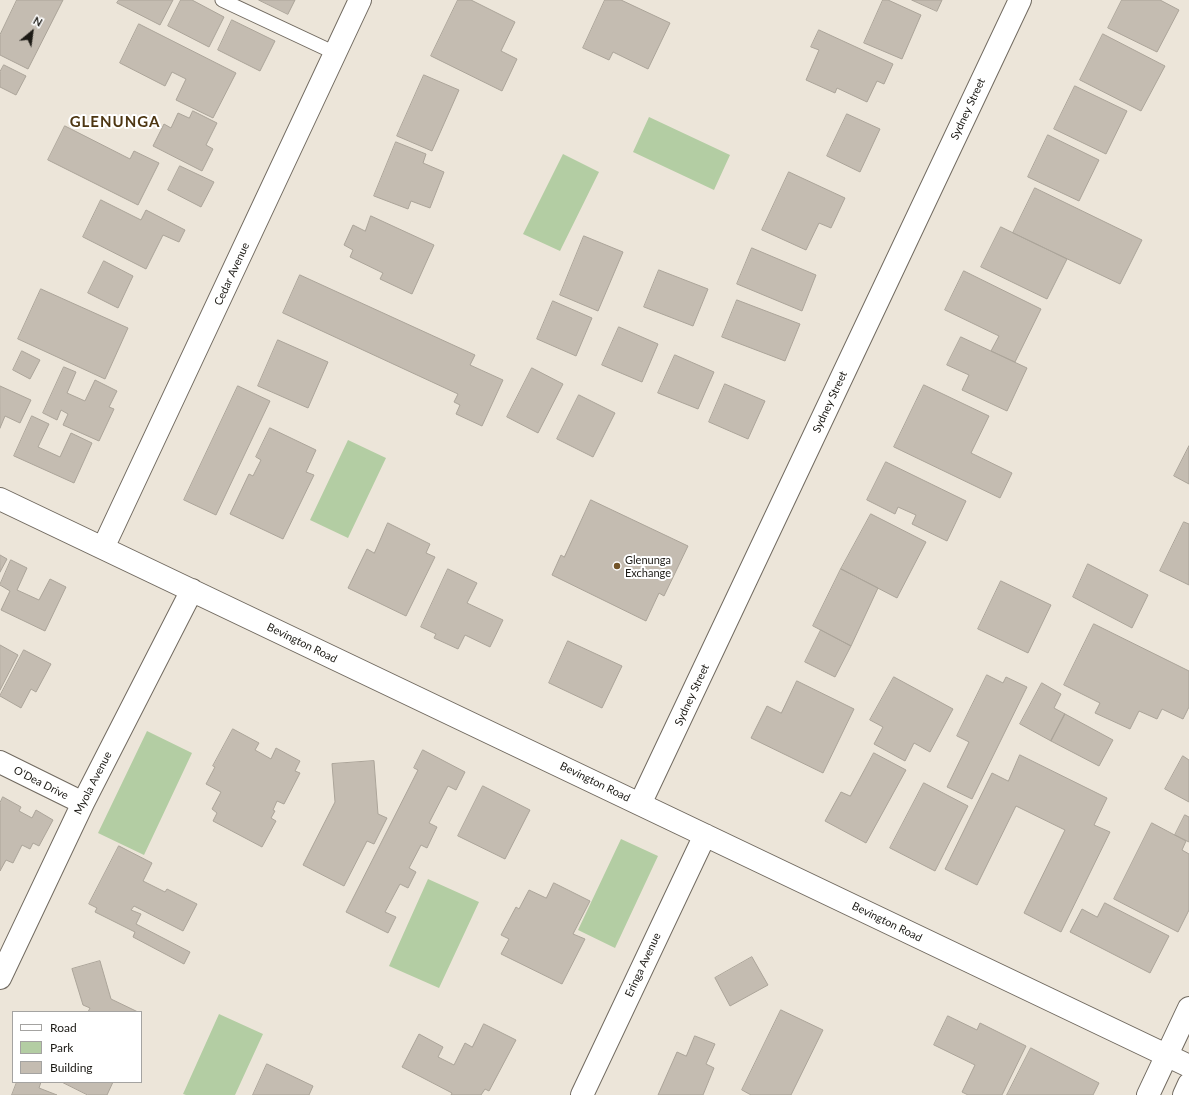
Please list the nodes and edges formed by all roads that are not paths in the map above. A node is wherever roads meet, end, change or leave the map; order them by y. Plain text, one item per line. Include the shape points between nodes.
1 (222, 0) edge
2 (360, 0) edge
3 (1015, 2) edge
4 (335, 53) junction
5 (0, 499) edge
6 (103, 548) junction
7 (192, 590) junction
8 (0, 762) edge
9 (83, 803) junction
10 (640, 804) junction
11 (705, 835) junction
12 (0, 978) edge
13 (1189, 1008) edge
14 (1166, 1055) junction
15 (1189, 1066) edge
16 (1189, 1084) edge
17 (582, 1095) edge
18 (1148, 1095) edge
19 (1184, 1095) edge

1 - 4 lane
2 - 4 main road, Cedar Avenue
3 - 10 main road, Sydney Street
4 - 6 main road, Cedar Avenue
5 - 6 main road, Bevington Road
6 - 7 main road, Bevington Road
7 - 9 main road, Myola Avenue
7 - 10 main road, Bevington Road
8 - 9 main road, O'Dea Drive
9 - 12 main road, Myola Avenue
10 - 11 main road, Bevington Road
11 - 14 main road, Bevington Road
11 - 17 main road, Eringa Avenue
13 - 14 main road
14 - 15 main road, Bevington Road
14 - 18 main road
16 - 19 main road

